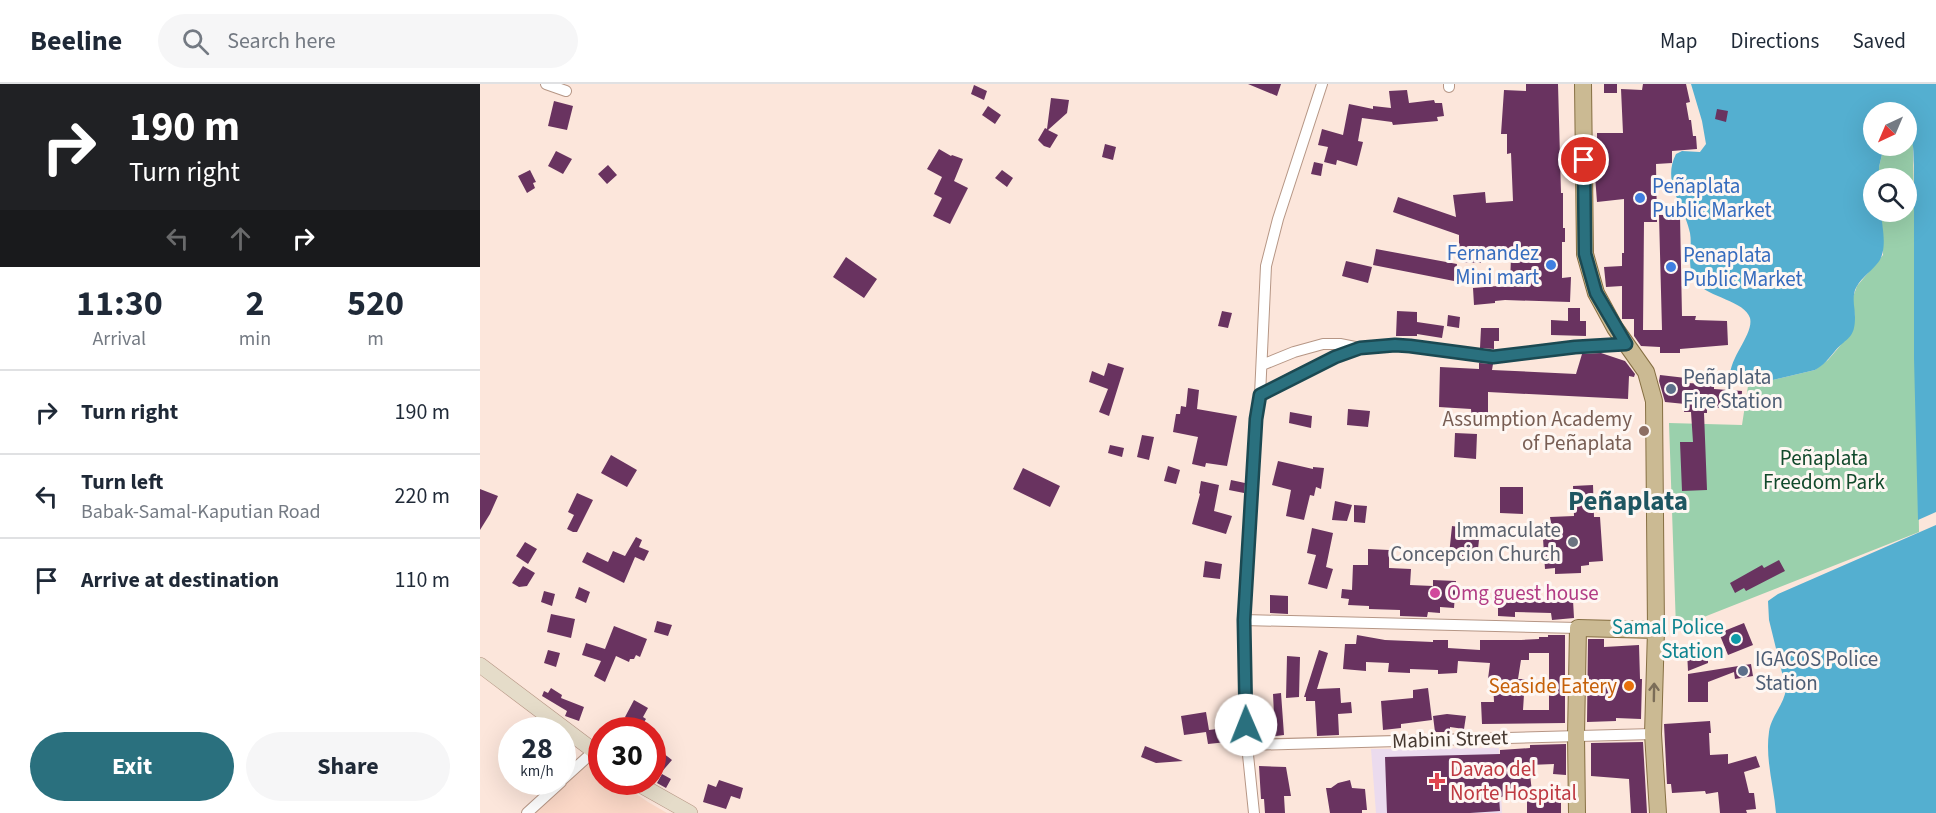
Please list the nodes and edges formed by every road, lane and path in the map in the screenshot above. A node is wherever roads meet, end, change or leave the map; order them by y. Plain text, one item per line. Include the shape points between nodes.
1 (546, 84) edge
2 (1322, 84) edge
3 (1583, 84) edge
4 (566, 91) dead end
5 (1626, 344) junction
6 (1360, 348) junction
7 (1262, 364) junction
8 (1260, 395) junction
9 (1244, 620) junction
10 (1578, 628) junction
11 (1656, 630) junction
12 (480, 665) edge
13 (1653, 734) junction
14 (1576, 735) junction
15 (1247, 745) junction
16 (588, 747) edge
17 (588, 761) edge
18 (576, 770) edge
19 (547, 795) edge
20 (658, 795) edge
21 (527, 813) edge
22 (690, 813) edge
23 (1254, 813) edge
24 (1577, 813) edge
25 (1658, 813) edge

1 - 4 street
2 - 7 street via 1266,266
3 - 5 main road via 1585,254 1596,293
5 - 6 street via 1493,357 1410,346
5 - 11 main road via 1646,372 1654,401
6 - 7 street via 1323,344
6 - 8 street
7 - 8 street
8 - 9 street
9 - 10 street
9 - 15 street
10 - 11 main road
10 - 14 main road
13 -> 11 main road
12 - 16 main road
13 - 14 street, Mabini Street
13 - 25 main road
14 - 15 street, Mabini Street
14 - 24 main road
15 - 23 street
17 - 18 street
19 - 21 street
20 - 22 main road

